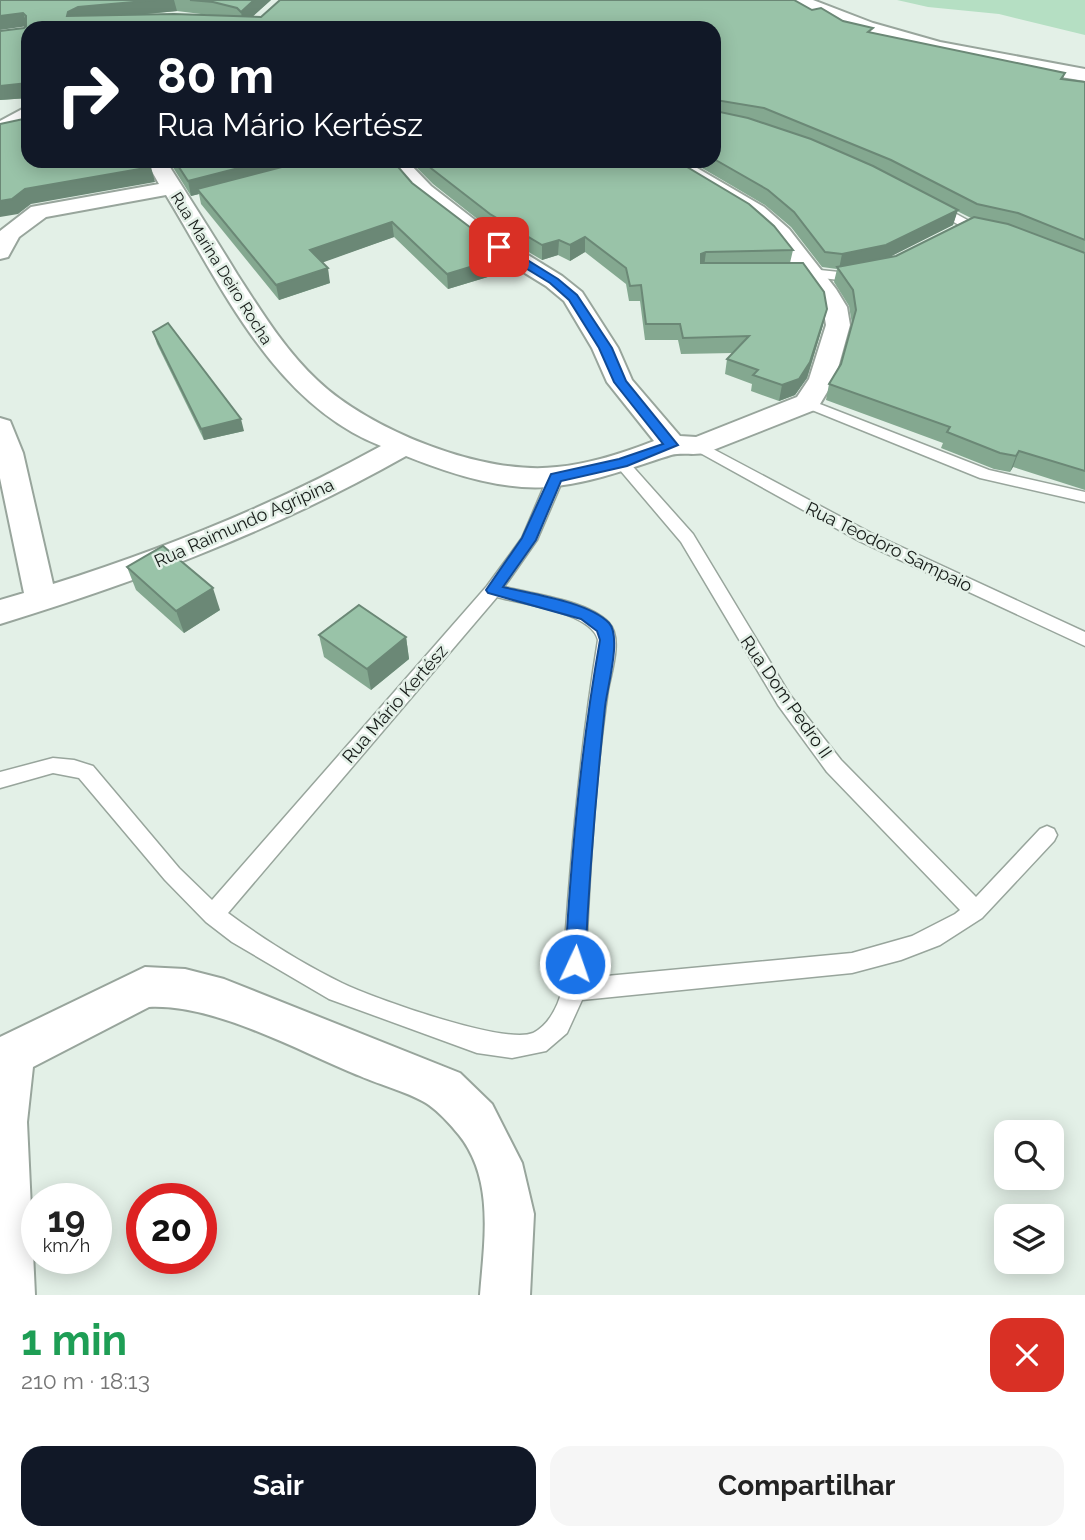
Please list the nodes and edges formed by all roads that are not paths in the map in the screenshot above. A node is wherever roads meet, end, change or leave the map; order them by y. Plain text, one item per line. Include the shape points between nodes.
1 (796, 0) edge
2 (1085, 75) edge
3 (0, 105) edge
4 (21, 105) edge
5 (21, 116) edge
6 (0, 130) edge
7 (161, 168) edge
8 (402, 168) edge
9 (682, 168) edge
10 (182, 197) junction
11 (928, 202) edge
12 (1001, 232) edge
13 (0, 253) edge
14 (874, 269) edge
15 (784, 272) edge
16 (811, 272) junction
17 (807, 403) junction
18 (0, 427) edge
19 (671, 445) junction
20 (403, 446) junction
21 (698, 446) junction
22 (622, 463) junction
23 (556, 477) junction
24 (1085, 497) edge
25 (493, 590) junction
26 (41, 600) junction
27 (0, 612) edge
28 (1085, 639) edge
29 (0, 780) edge
30 (1047, 835) dead end
31 (975, 911) junction
32 (213, 915) junction
33 (573, 990) junction
34 (6, 1044) edge
35 (2, 1124) edge
36 (10, 1295) edge
37 (505, 1295) edge

1 - 2 street via 896,38
3 - 4 street
5 - 6 street
7 - 10 street, Rua Marina Deiro Rocha
8 - 19 street via 423,191 481,236 573,298 606,348 620,382
9 - 16 street via 756,212 781,234
10 - 13 street via 39,212 10,233
10 - 20 street, Rua Marina Deiro Rocha via 264,336 285,363 342,412
11 - 12 lane via 962,228
14 - 16 lane via 839,276
15 - 16 lane
16 - 17 street via 835,307 838,325 822,379
17 - 21 street, Rua Marina Deiro Rocha
17 - 24 lane via 976,471
18 - 26 street
19 - 21 street, Rua Marina Deiro Rocha
19 - 22 street, Rua Marina Deiro Rocha
20 - 23 street, Rua Marina Deiro Rocha via 480,471
20 - 26 street, Rua Raimundo Agripina via 313,495 210,542
21 - 28 lane, Rua Teodoro Sampaio via 865,537
22 - 23 street, Rua Marina Deiro Rocha
22 - 31 lane, Rua Dom Pedro II via 687,538 784,700 826,755
23 - 25 lane, Rua Mário Kertész via 529,540
25 - 32 lane, Rua Mário Kertész
25 - 33 lane via 586,614 604,628 607,640 579,885
26 - 27 street, Rua Raimundo Agripina
29 - 32 lane via 58,763 86,772
30 - 31 lane
31 - 33 lane via 895,954 863,961
32 - 33 lane via 337,992 477,1042 512,1047 538,1043 559,1025
34 - 35 street
34 - 37 street via 145,987 166,985 224,999 444,1089 476,1120 499,1163 510,1214
35 - 36 street

